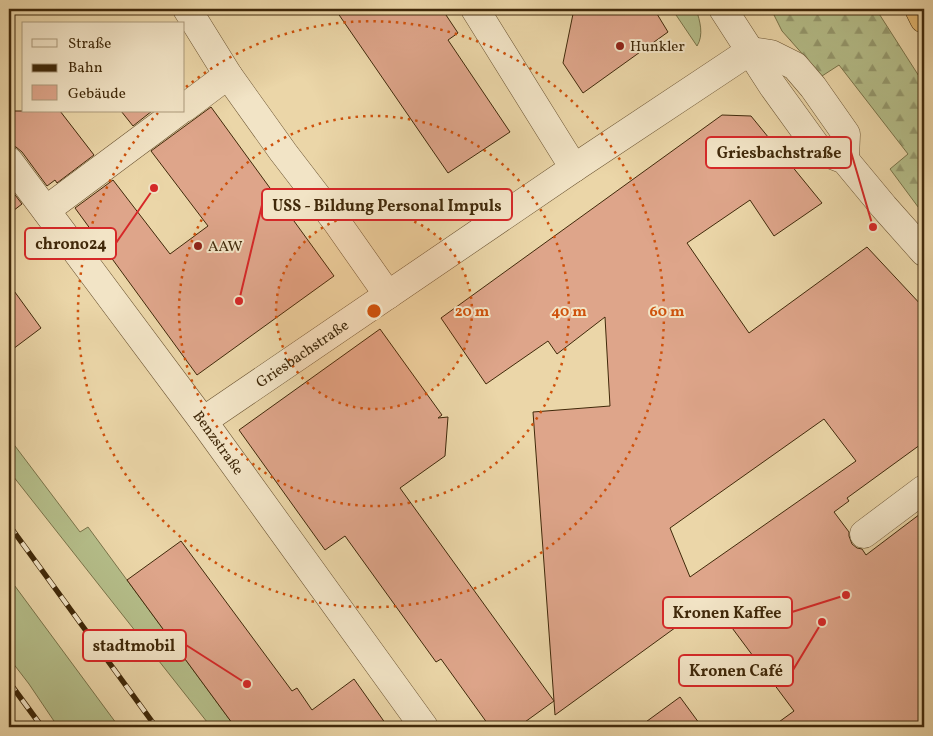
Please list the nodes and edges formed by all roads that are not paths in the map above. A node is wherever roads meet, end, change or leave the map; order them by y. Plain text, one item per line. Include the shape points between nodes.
1 (187, 9) edge
2 (475, 9) edge
3 (722, 9) edge
4 (918, 9) edge
5 (924, 19) edge
6 (750, 51) junction
7 (228, 75) junction
8 (185, 107) edge
9 (179, 112) edge
10 (9, 161) edge
11 (574, 168) junction
12 (46, 210) junction
13 (924, 252) edge
14 (388, 295) junction
15 (203, 421) junction
16 (924, 489) edge
17 (864, 534) dead end
18 (424, 727) edge

1 - 7 street
2 - 11 street
3 - 6 street
4 - 5 highway
6 - 11 street, Griesbachstraße
6 - 13 street via 771,54 795,66 846,134 845,160
7 - 8 street
7 - 14 street
9 - 12 street
10 - 12 street, Benzstraße
11 - 14 street, Griesbachstraße
12 - 15 street, Benzstraße
14 - 15 street, Griesbachstraße
15 - 18 street, Benzstraße
16 - 17 street

